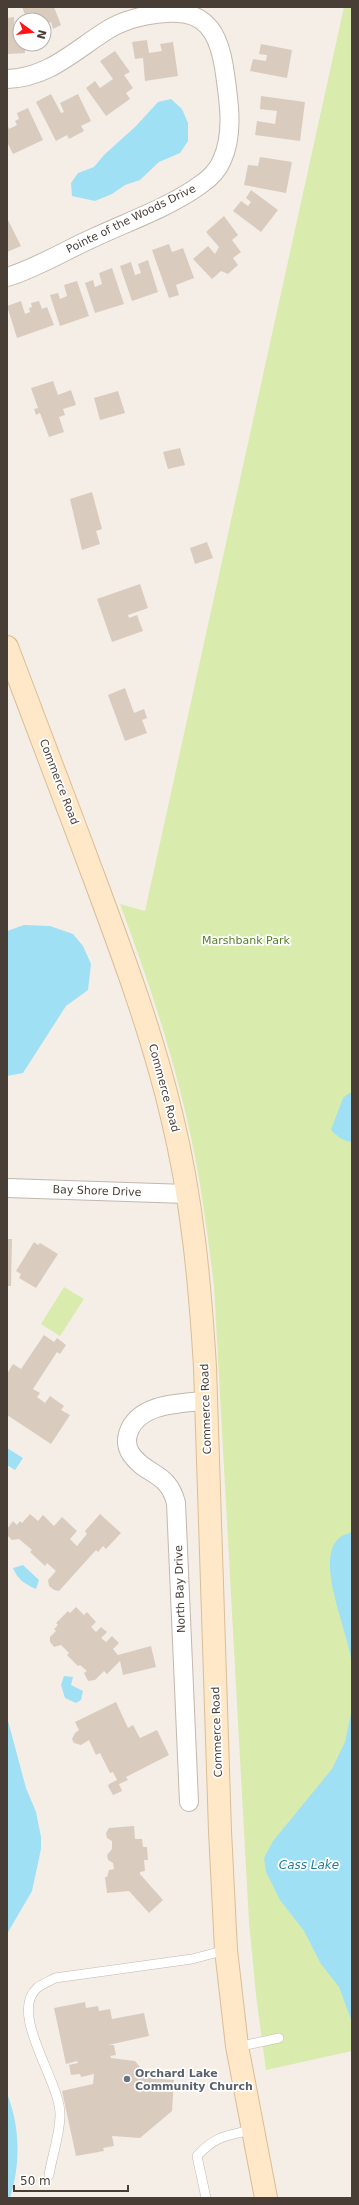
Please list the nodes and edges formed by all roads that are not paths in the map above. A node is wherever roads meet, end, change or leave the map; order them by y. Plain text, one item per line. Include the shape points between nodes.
1 (186, 11) edge
2 (204, 13) edge
3 (7, 79) edge
4 (7, 277) edge
5 (7, 647) edge
6 (7, 1188) edge
7 (187, 1194) junction
8 (206, 1407) junction
9 (189, 1802) dead end
10 (226, 1950) junction
11 (279, 2038) dead end
12 (237, 2047) junction
13 (251, 2130) junction
14 (49, 2175) dead end
15 (206, 2198) edge
16 (266, 2198) edge

1 - 2 street, Pointe of the Woods Drive
1 - 3 street, Pointe of the Woods Drive via 138,16 110,28 79,51 39,74
2 - 4 street, Pointe of the Woods Drive via 219,44 228,95 229,126 226,147 222,160 213,174 200,186 156,209
5 - 7 main road, Commerce Road via 143,1012 172,1118
6 - 7 street, Bay Shore Drive
7 - 8 main road, Commerce Road via 193,1222 200,1294
8 - 9 street, North Bay Drive via 180,1414 154,1409 134,1423 129,1430 127,1443 135,1459 169,1486 176,1503
8 - 10 main road, Commerce Road
10 - 12 main road, Commerce Road
10 - 14 lane via 192,1959 55,1978 36,1989 28,2006 32,2035 54,2083 60,2115
11 - 12 lane
12 - 13 main road, Commerce Road
13 - 15 lane via 210,2142 197,2156
13 - 16 main road, Commerce Road

